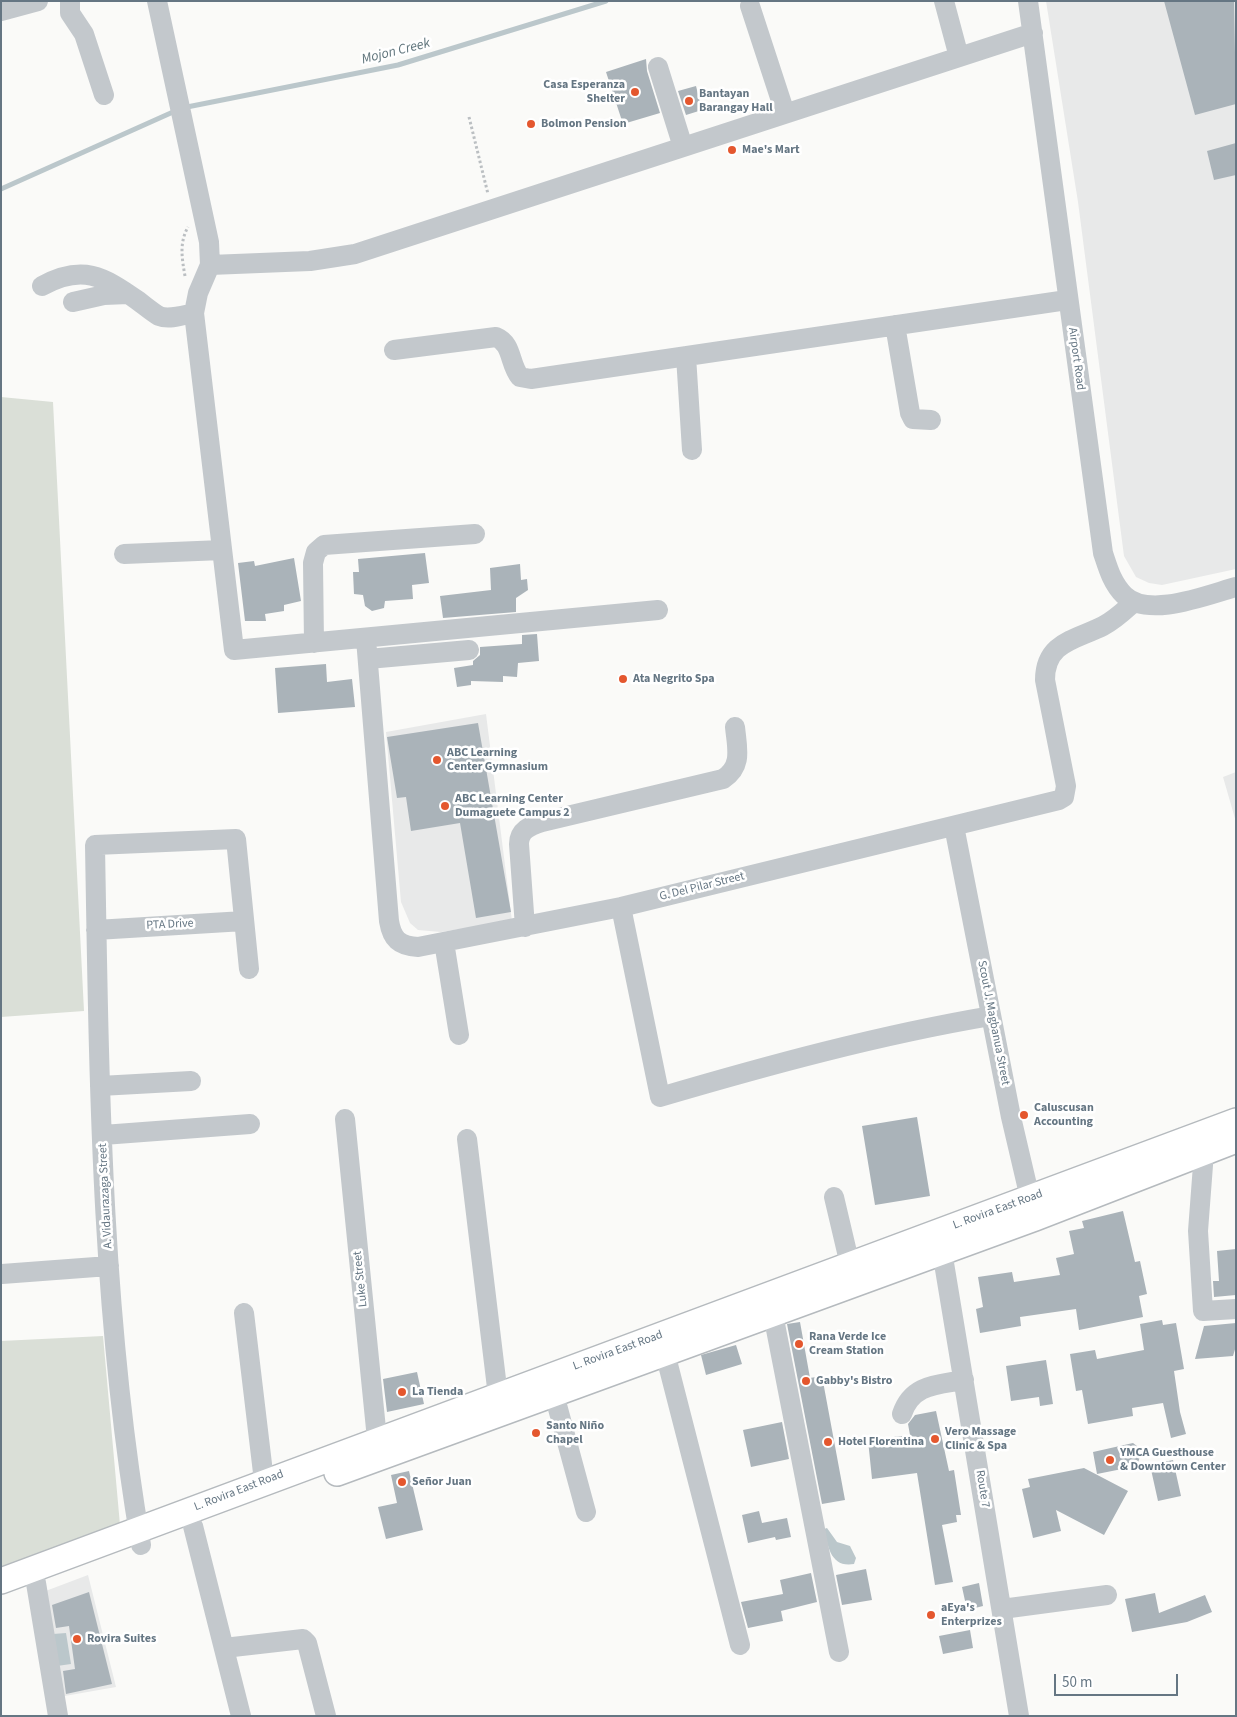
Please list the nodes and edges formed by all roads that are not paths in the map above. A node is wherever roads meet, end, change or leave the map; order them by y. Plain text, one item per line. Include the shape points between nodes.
1 (38, 1) edge
2 (70, 1) edge
3 (157, 1) edge
4 (944, 1) edge
5 (1028, 1) edge
6 (750, 6) dead end
7 (1, 11) edge
8 (1032, 33) junction
9 (959, 56) junction
10 (658, 67) dead end
11 (104, 95) dead end
12 (785, 114) junction
13 (682, 147) junction
14 (210, 265) junction
15 (42, 286) dead end
16 (128, 294) junction
17 (1068, 300) junction
18 (74, 302) dead end
19 (194, 313) junction
20 (895, 325) junction
21 (394, 350) dead end
22 (686, 356) junction
23 (931, 420) dead end
24 (692, 450) dead end
25 (475, 534) dead end
26 (222, 550) junction
27 (124, 554) dead end
28 (1236, 587) edge
29 (1134, 602) junction
30 (658, 610) dead end
31 (366, 639) junction
32 (314, 643) junction
33 (469, 650) dead end
34 (368, 659) junction
35 (735, 727) dead end
36 (954, 826) junction
37 (621, 907) junction
38 (244, 921) junction
39 (525, 927) junction
40 (96, 930) junction
41 (444, 942) junction
42 (249, 969) dead end
43 (991, 1016) junction
44 (459, 1035) dead end
45 (191, 1081) dead end
46 (100, 1086) junction
47 (345, 1119) dead end
48 (1236, 1121) edge
49 (250, 1124) dead end
50 (103, 1135) junction
51 (467, 1139) dead end
52 (1236, 1140) edge
53 (1204, 1152) junction
54 (834, 1197) dead end
55 (1032, 1208) junction
56 (941, 1242) junction
57 (850, 1265) junction
58 (109, 1266) junction
59 (2, 1274) edge
60 (1236, 1308) edge
61 (244, 1313) dead end
62 (773, 1314) junction
63 (710, 1327) junction
64 (665, 1353) junction
65 (964, 1380) junction
66 (526, 1394) junction
67 (554, 1394) junction
68 (498, 1396) junction
69 (902, 1414) dead end
70 (377, 1439) junction
71 (332, 1466) junction
72 (264, 1481) junction
73 (586, 1512) dead end
74 (193, 1526) junction
75 (140, 1537) junction
76 (1, 1581) edge
77 (36, 1583) junction
78 (1107, 1595) dead end
79 (1, 1596) edge
80 (1002, 1609) junction
81 (740, 1645) dead end
82 (224, 1648) junction
83 (839, 1652) dead end
84 (58, 1716) edge
85 (241, 1716) edge
86 (326, 1716) edge
87 (1019, 1716) edge

1 - 7 street
2 - 11 street via 70,14 84,34
3 - 14 street via 204,216
4 - 9 street
5 - 8 street, Airport Road
6 - 12 street
8 - 9 street
8 - 17 street, Airport Road
9 - 12 street
10 - 13 street
12 - 13 street
13 - 14 street via 355,254 310,261
14 - 19 street via 198,293
15 - 16 street via 60,276 86,274
16 - 18 street via 104,295
16 - 19 street via 160,316
17 - 20 street
17 - 29 street, Airport Road via 1103,553 1115,584
19 - 26 street
20 - 22 street
20 - 23 street via 910,413 913,419
21 - 22 street via 496,337 508,347 520,377 531,378
22 - 24 street
25 - 32 street via 324,545 316,552 313,563
26 - 27 street
26 - 32 street via 234,650
28 - 29 street via 1164,605
29 - 36 street, G. Del Pilar Street via 1105,626 1063,643 1051,654 1045,667 1066,786 1064,797
30 - 31 street
31 - 32 street
31 - 34 street, G. Del Pilar Street
33 - 34 street
34 - 41 street, G. Del Pilar Street via 391,933 397,942 406,946
35 - 39 street via 737,765 723,779 542,822 522,832 519,838
36 - 37 street, G. Del Pilar Street
36 - 43 street, Scout J. Magbanua Street
37 - 39 street, G. Del Pilar Street
37 - 43 street via 660,1097 918,1028
38 - 40 street, PTA Drive
38 - 40 street, A. Vidaurazaga Street via 236,839 95,845
38 - 42 street
39 - 41 street, G. Del Pilar Street
40 - 46 street, A. Vidaurazaga Street
41 - 44 street
43 - 55 street, Scout J. Magbanua Street
45 - 46 street
46 - 50 street, A. Vidaurazaga Street
47 - 70 street, Luke Street
48 - 55 main road, L. Rovira East Road
49 - 50 street
50 - 58 street, A. Vidaurazaga Street
51 - 68 street
52 - 53 main road, L. Rovira East Road
53 - 55 main road, L. Rovira East Road
53 - 60 street via 1198,1231 1203,1311
54 - 57 street
55 - 56 main road, L. Rovira East Road
56 - 57 main road, L. Rovira East Road
56 - 62 main road, L. Rovira East Road
56 - 65 street, Route 7
57 - 63 main road, L. Rovira East Road
58 - 59 street
58 - 75 street, A. Vidaurazaga Street via 120,1395
61 - 72 street
62 - 63 main road, L. Rovira East Road
62 - 83 street
63 - 64 main road, L. Rovira East Road
63 - 66 main road, L. Rovira East Road
64 - 67 main road, L. Rovira East Road
64 - 81 street
65 - 69 street via 929,1386 916,1393 906,1400
65 - 80 street, Route 7
66 - 67 main road, L. Rovira East Road
66 - 68 main road, L. Rovira East Road
66 - 71 main road, L. Rovira East Road
67 - 73 street
68 - 70 main road, L. Rovira East Road
70 - 71 main road, L. Rovira East Road
71 - 72 main road, L. Rovira East Road
71 - 74 main road, L. Rovira East Road
72 - 75 main road, L. Rovira East Road
74 - 75 main road, L. Rovira East Road
74 - 82 street
75 - 76 main road, L. Rovira East Road
75 - 77 main road, L. Rovira East Road
77 - 79 main road, L. Rovira East Road
77 - 84 street
78 - 80 street
80 - 87 street, Route 7
82 - 85 street
82 - 86 street via 303,1639 308,1643

